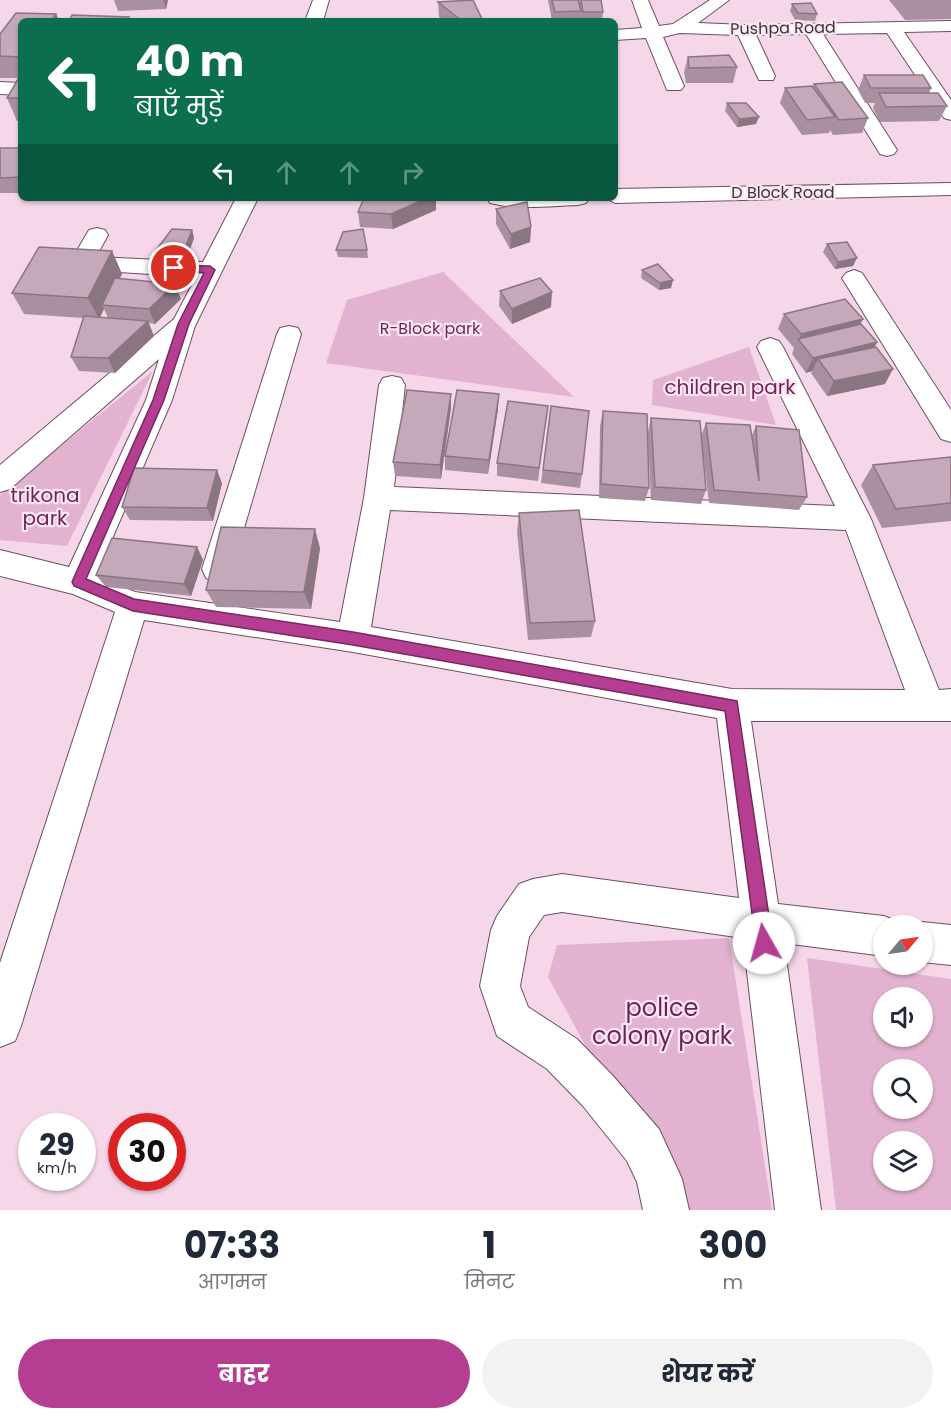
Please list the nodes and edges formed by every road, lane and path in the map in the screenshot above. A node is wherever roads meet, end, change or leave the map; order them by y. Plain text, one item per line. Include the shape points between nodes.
1 (321, 0) edge
2 (640, 0) edge
3 (721, 0) edge
4 (315, 18) edge
5 (951, 26) edge
6 (892, 27) junction
7 (679, 28) junction
8 (811, 28) junction
9 (745, 30) junction
10 (652, 32) junction
11 (618, 35) edge
12 (766, 76) dead end
13 (674, 86) dead end
14 (0, 88) edge
15 (18, 89) edge
16 (951, 114) edge
17 (887, 150) dead end
18 (951, 189) edge
19 (618, 196) edge
20 (245, 201) edge
21 (97, 235) dead end
22 (210, 270) junction
23 (854, 278) dead end
24 (184, 324) junction
25 (289, 334) dead end
26 (770, 347) dead end
27 (392, 385) dead end
28 (951, 432) edge
29 (0, 481) edge
30 (378, 498) junction
31 (856, 519) junction
32 (0, 563) edge
33 (78, 582) junction
34 (133, 605) junction
35 (203, 615) junction
36 (353, 639) junction
37 (732, 705) junction
38 (940, 705) edge
39 (761, 921) junction
40 (873, 935) edge
41 (933, 943) edge
42 (951, 945) edge
43 (0, 1026) edge
44 (666, 1210) edge
45 (798, 1210) edge

1 - 4 street
2 - 10 street
3 - 7 street
5 - 6 street, Pushpa Road
6 - 8 street, Pushpa Road
6 - 16 street
7 - 9 street, Pushpa Road
7 - 10 street, Pushpa Road
8 - 9 street, Pushpa Road
8 - 17 street
9 - 12 street
10 - 11 street, Pushpa Road
10 - 13 street
14 - 15 street
18 - 19 street, D Block Road
20 - 22 street
21 - 22 street via 81,264
22 - 24 street
23 - 28 street
24 - 29 street
24 - 33 street via 159,400
25 - 35 street
26 - 31 street
27 - 30 street
30 - 31 street
30 - 36 street
31 - 38 street
32 - 33 street
33 - 34 street
34 - 35 street
34 - 43 street
35 - 36 street
36 - 37 street
37 - 38 street
37 - 39 street
39 - 40 street
39 - 44 street via 562,893 533,898 511,930 500,986 512,1022 562,1054 643,1145 659,1179
39 - 45 street
41 - 42 street

